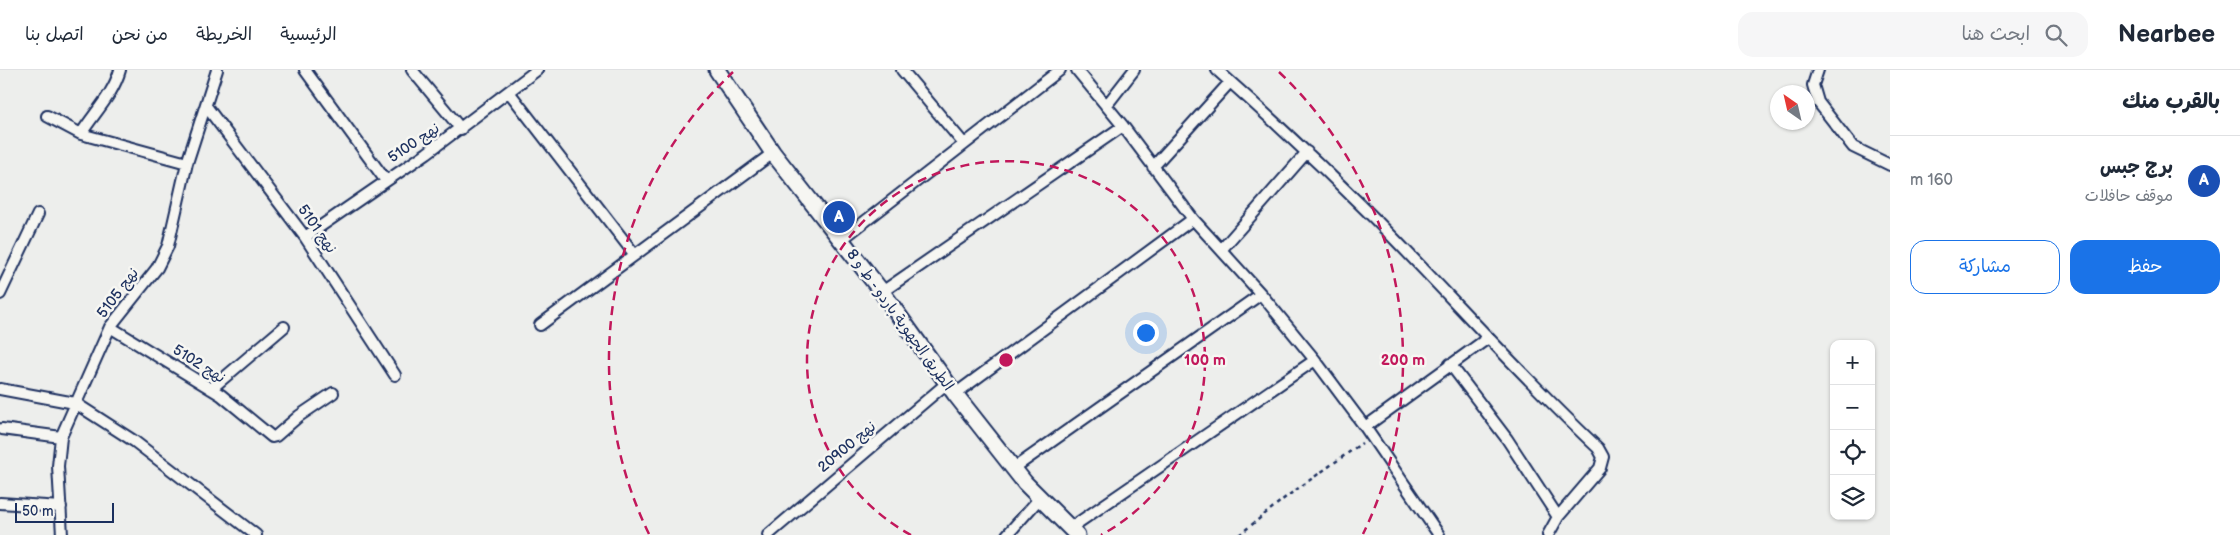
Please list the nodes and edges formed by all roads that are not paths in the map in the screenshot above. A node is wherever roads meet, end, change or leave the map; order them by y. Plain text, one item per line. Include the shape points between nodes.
1 (120, 70) edge
2 (217, 70) edge
3 (305, 70) edge
4 (412, 70) edge
5 (537, 70) edge
6 (717, 70) edge
7 (902, 70) edge
8 (1060, 70) edge
9 (1077, 70) edge
10 (1134, 70) edge
11 (1218, 70) edge
12 (1818, 70) edge
13 (1230, 82) junction
14 (509, 92) junction
15 (206, 106) junction
16 (1106, 106) junction
17 (47, 116) dead end
18 (1122, 126) junction
19 (461, 129) junction
20 (81, 134) junction
21 (964, 144) junction
22 (1307, 152) junction
23 (773, 153) junction
24 (187, 163) junction
25 (1890, 165) edge
26 (1153, 168) junction
27 (386, 180) junction
28 (38, 214) dead end
29 (1193, 219) junction
30 (305, 237) junction
31 (841, 240) junction
32 (1222, 250) junction
33 (635, 255) junction
34 (882, 292) junction
35 (0, 294) edge
36 (1261, 294) junction
37 (540, 325) dead end
38 (110, 327) junction
39 (284, 327) dead end
40 (1488, 338) junction
41 (1315, 360) junction
42 (1450, 364) junction
43 (395, 375) dead end
44 (951, 388) junction
45 (0, 389) edge
46 (211, 389) junction
47 (330, 395) dead end
48 (75, 403) junction
49 (1365, 427) junction
50 (2, 429) dead end
51 (61, 437) junction
52 (1014, 468) junction
53 (1039, 498) junction
54 (0, 503) edge
55 (61, 507) junction
56 (1558, 517) junction
57 (1073, 532) edge
58 (62, 535) edge
59 (256, 535) edge
60 (768, 535) edge
61 (1007, 535) edge
62 (1439, 535) edge
63 (1548, 535) edge

1 - 20 street via 110,92
2 - 15 street, نهج 5105
3 - 27 street
4 - 19 street
5 - 14 street, نهج 5100
6 - 23 main road, الطريق الجهوية باردو - ط و 8
7 - 21 street
8 - 21 street
9 - 16 street
10 - 16 street
11 - 13 street
12 - 25 street via 1812,85 1818,102 1853,147
13 - 22 street
13 - 26 street
14 - 19 street, نهج 5100
14 - 33 street
15 - 24 street, نهج 5105
15 - 30 street, نهج 5101
16 - 18 street
17 - 20 street
18 - 26 street
18 - 34 street
19 - 27 street, نهج 5100
20 - 24 street
21 - 31 street
22 - 32 street
22 - 40 street
23 - 31 main road, الطريق الجهوية باردو - ط و 8
23 - 33 street
24 - 38 street, نهج 5105 via 168,246 157,268
26 - 29 street
27 - 30 street, نهج 5100
28 - 35 street
29 - 32 street
29 - 44 street, نهج 20900
30 - 43 street, نهج 5101
31 - 34 main road, الطريق الجهوية باردو - ط و 8
32 - 36 street
33 - 37 street
34 - 44 main road, الطريق الجهوية باردو - ط و 8
36 - 41 street
36 - 52 street
38 - 46 street, نهج 5102
38 - 48 street, نهج 5105
39 - 46 street
40 - 42 street
40 - 56 street via 1598,448 1603,457 1600,468
41 - 49 street
41 - 57 street
42 - 49 street
42 - 56 street via 1507,439
44 - 52 main road, الطريق الجهوية باردو - ط و 8
44 - 60 street, نهج 20900
45 - 48 street
46 - 47 street, نهج 5102 via 267,435 276,436
48 - 51 street, نهج 5105
48 - 59 street via 134,441
49 - 62 street
50 - 51 street
51 - 55 street, نهج 5105 via 58,466
52 - 53 main road, الطريق الجهوية باردو - ط و 8
53 - 57 main road, الطريق الجهوية باردو - ط و 8
53 - 61 street
54 - 55 street
55 - 58 street, نهج 5105
56 - 63 street

